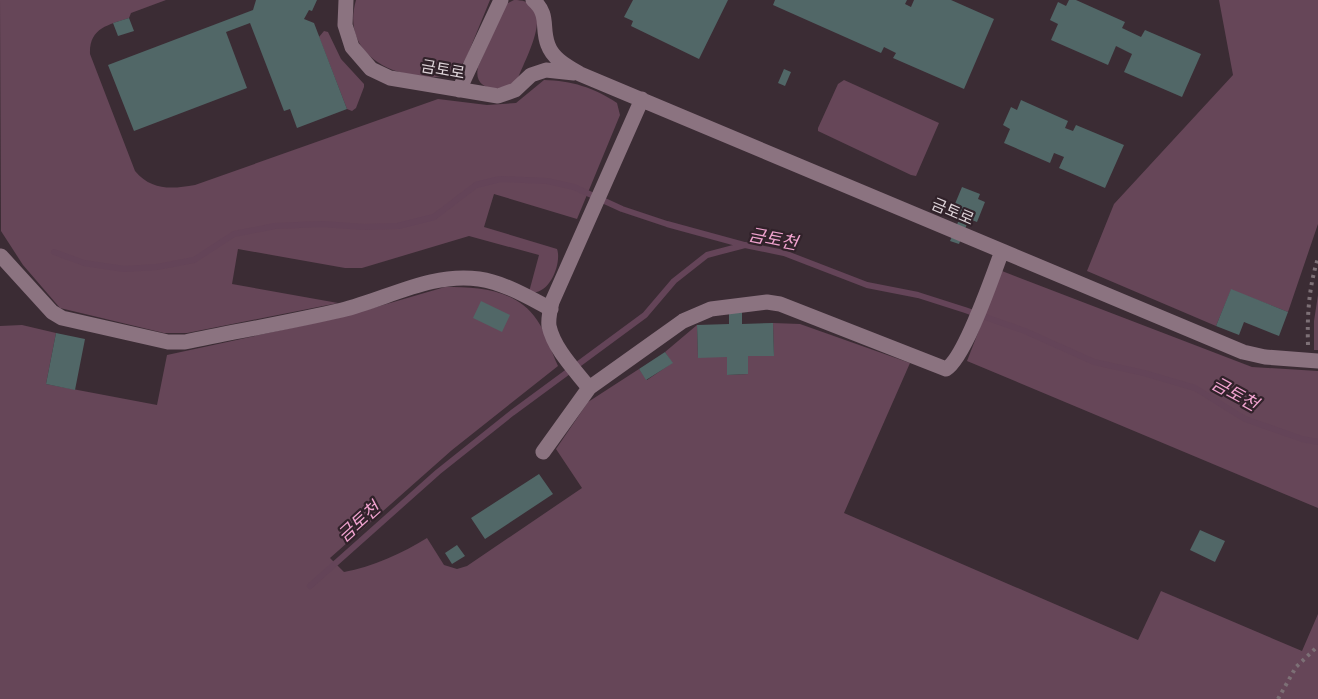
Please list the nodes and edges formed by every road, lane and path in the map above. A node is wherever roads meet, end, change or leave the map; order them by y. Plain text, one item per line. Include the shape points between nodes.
1 (346, 0) edge
2 (501, 0) edge
3 (533, 0) edge
4 (580, 74) junction
5 (459, 90) junction
6 (642, 99) junction
7 (1, 256) edge
8 (999, 258) junction
9 (1318, 258) edge
10 (551, 309) junction
11 (1314, 361) edge
12 (589, 388) junction
13 (543, 452) dead end
14 (1318, 646) edge
15 (1278, 699) edge

1 - 5 street, 금토로 via 348,36 358,57 371,69 390,78
2 - 5 street
3 - 4 street, 금토로 via 544,15 552,52
4 - 5 street, 금토로 via 546,70 498,96
4 - 6 street, 금토로
6 - 8 street, 금토로
6 - 10 street
7 - 10 street via 62,318 168,342 186,342 345,309 434,281 458,278 502,284
8 - 11 street, 금토로 via 1243,352
8 - 12 street via 956,361 946,369 792,308 767,302 697,314
9 - 11 path via 1308,304
10 - 12 street via 552,335
12 - 13 street
14 - 15 path via 1296,667

